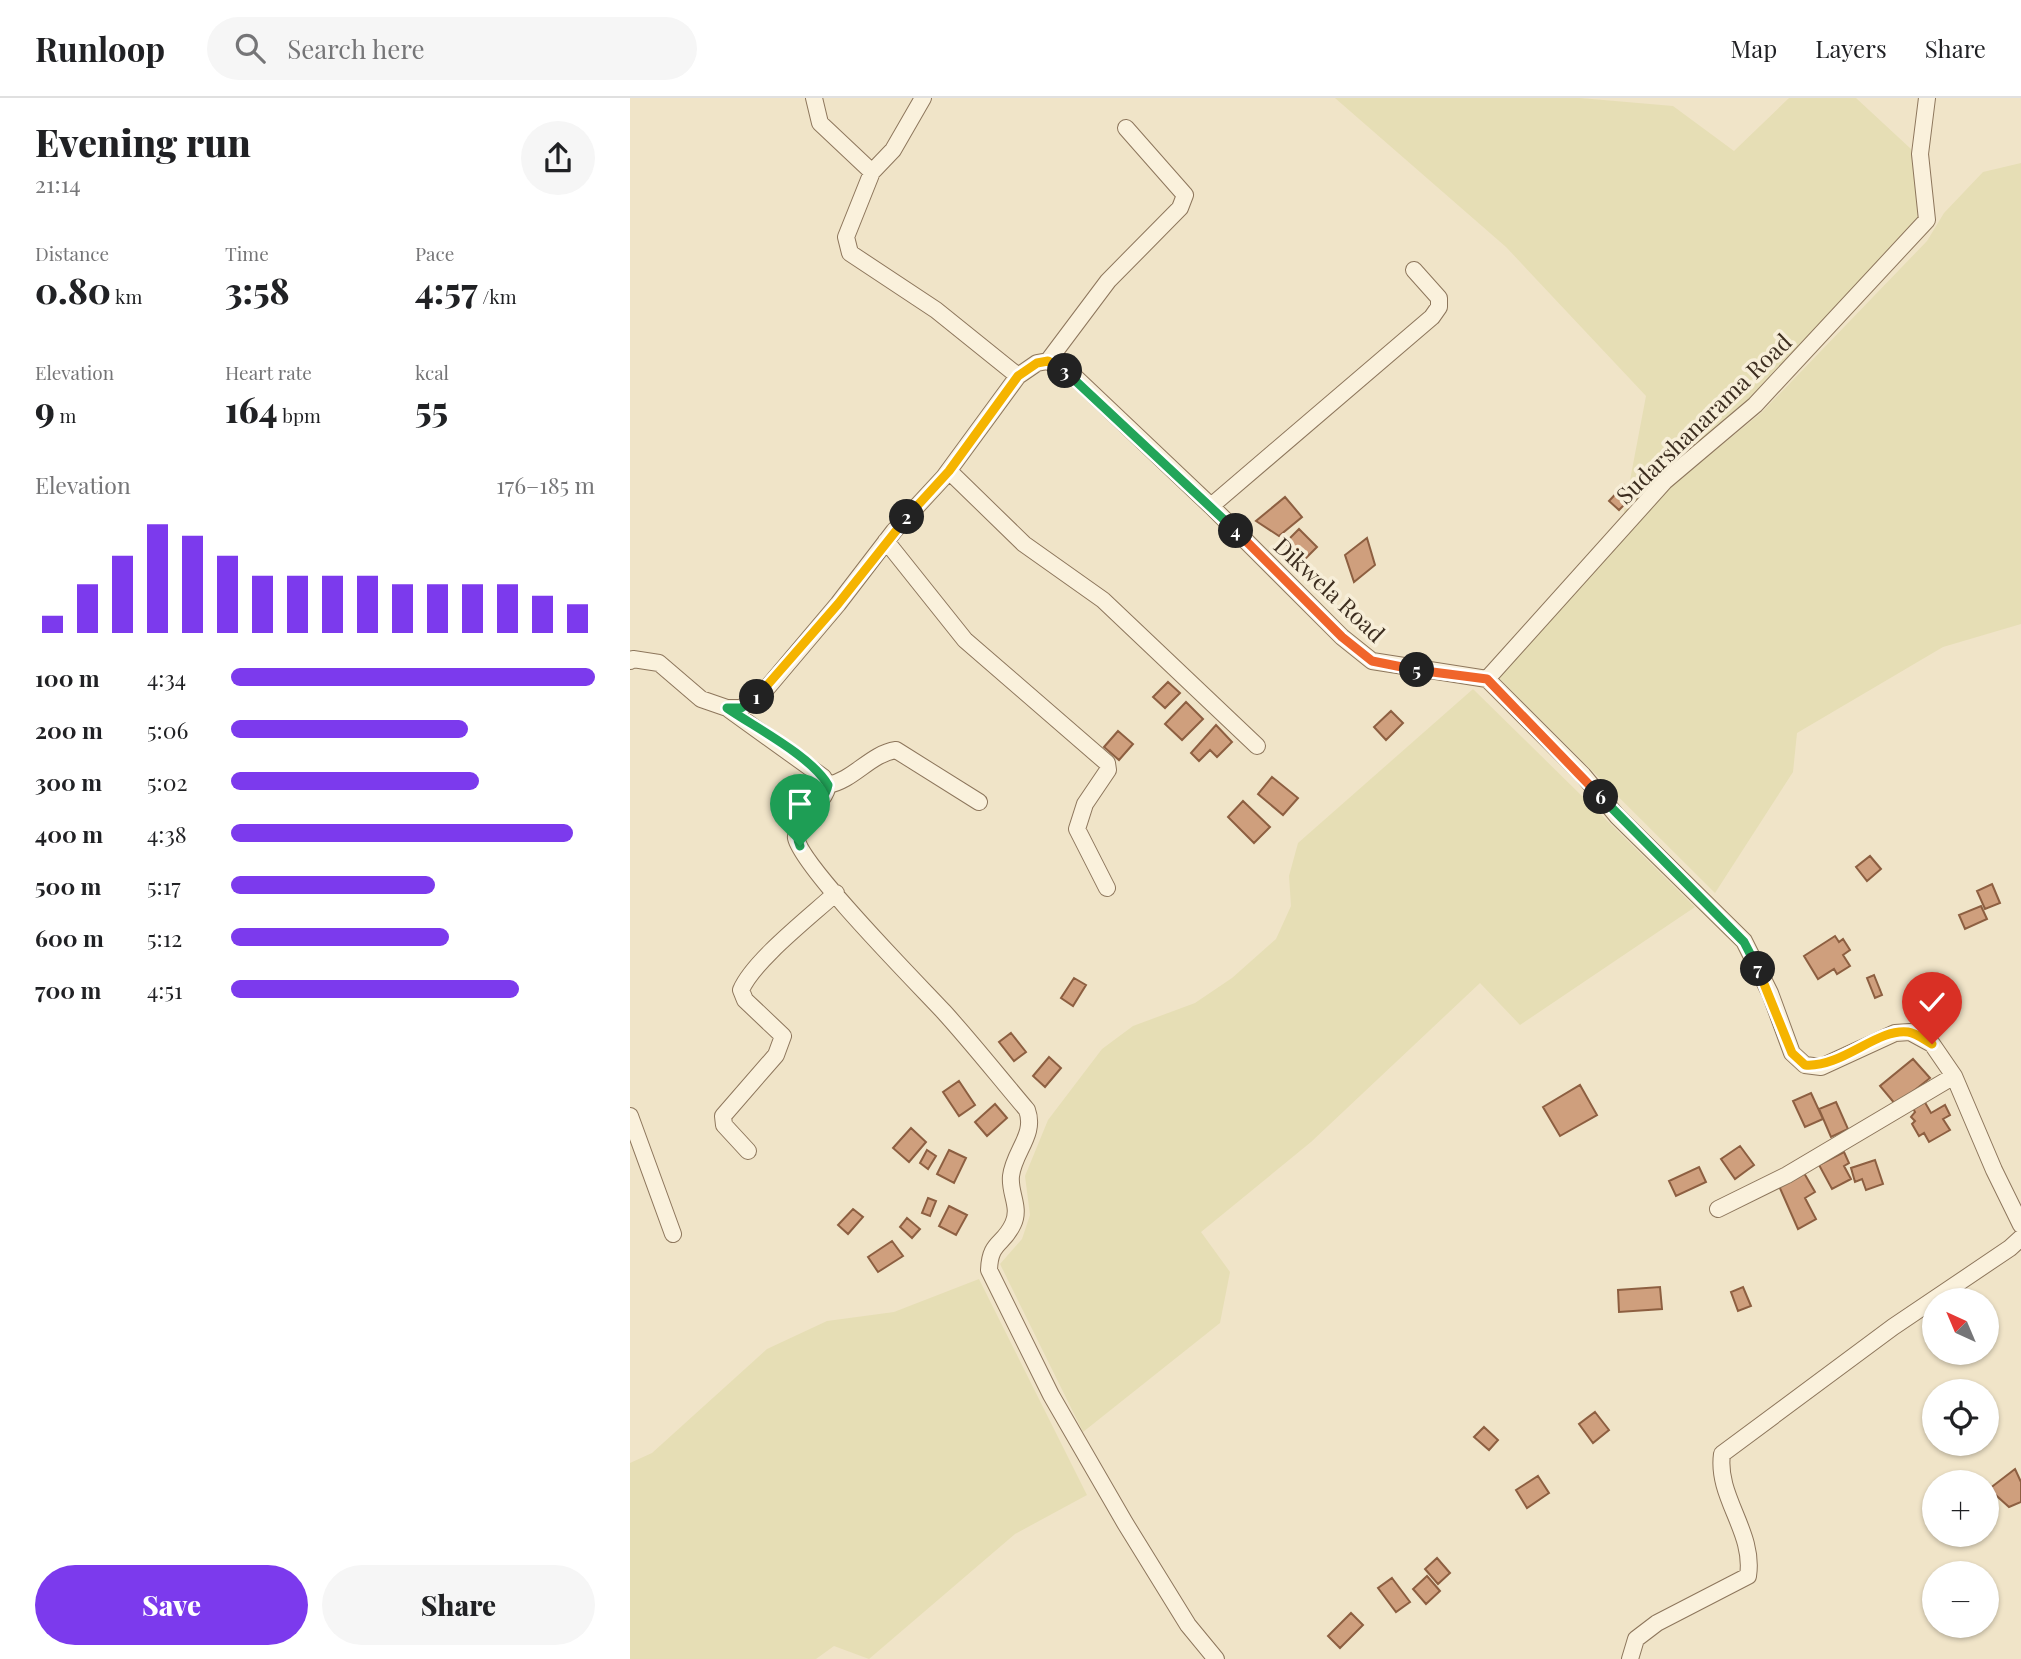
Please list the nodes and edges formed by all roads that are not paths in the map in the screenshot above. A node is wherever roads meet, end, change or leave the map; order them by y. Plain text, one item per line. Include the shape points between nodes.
1 (814, 98) edge
2 (923, 98) edge
3 (1927, 98) edge
4 (1126, 128) dead end
5 (872, 173) junction
6 (1414, 270) dead end
7 (1048, 361) junction
8 (1018, 376) junction
9 (949, 471) junction
10 (1211, 506) junction
11 (886, 541) junction
12 (630, 661) edge
13 (1487, 679) junction
14 (727, 708) junction
15 (1257, 746) dead end
16 (828, 785) junction
17 (979, 802) dead end
18 (1107, 888) dead end
19 (836, 893) junction
20 (1954, 1076) junction
21 (630, 1116) edge
22 (748, 1150) dead end
23 (1718, 1209) dead end
24 (2021, 1225) edge
25 (673, 1234) dead end
26 (2021, 1238) edge
27 (1216, 1659) edge
28 (1630, 1659) edge

1 - 5 street via 820,124
2 - 5 street via 893,150
3 - 13 street, Sudarshanarama Road via 1920,154 1927,220 1755,405 1665,481
4 - 7 street via 1185,195 1180,208 1108,281
5 - 8 street via 846,237 850,253 936,310
6 - 10 street via 1439,298 1432,317
7 - 8 street
7 - 10 street, Dikwela Road via 1075,377
8 - 9 street
9 - 11 street
9 - 15 street via 1024,544 1103,600
10 - 13 street, Dikwela Road via 1342,637 1372,661
11 - 14 street via 762,694 741,708
11 - 18 street via 965,640 1107,763 1108,770 1084,804 1077,829
12 - 14 street via 659,663 701,699
13 - 20 street via 1744,942 1770,992 1792,1053 1805,1065 1821,1067 1895,1032 1910,1032 1932,1044
14 - 16 street via 803,760
16 - 17 street via 844,782 886,751 896,750
16 - 19 street via 826,797 798,827 796,836
19 - 22 street via 744,981 745,1000 783,1036 776,1055 723,1116 724,1125
19 - 27 street via 1027,1110 1032,1124 1011,1177 1017,1208 1013,1224 989,1254 989,1270 1051,1395 1125,1523 1188,1625
20 - 23 street via 1787,1175
20 - 24 street
21 - 25 street
26 - 28 street via 1722,1454 1719,1473 1751,1557 1748,1576 1657,1623 1636,1639

